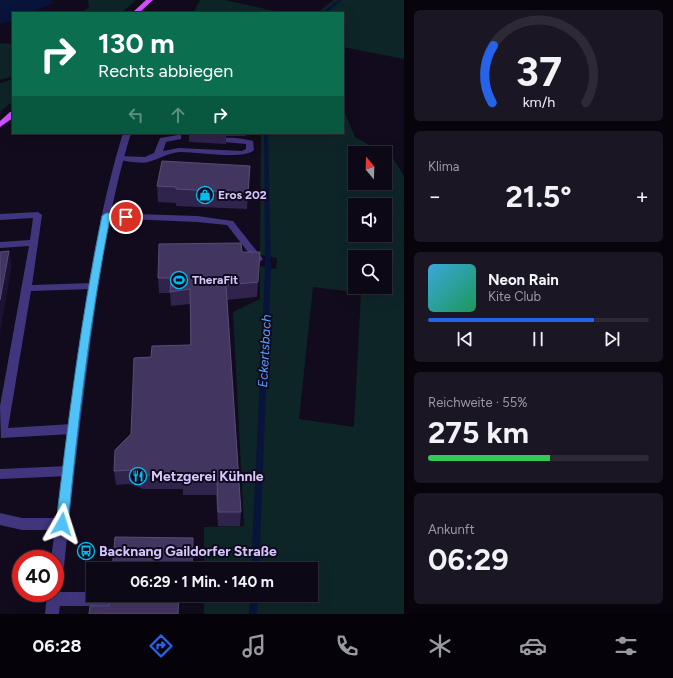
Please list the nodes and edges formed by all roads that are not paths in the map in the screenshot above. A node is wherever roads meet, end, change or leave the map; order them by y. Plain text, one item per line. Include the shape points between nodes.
1 (150, 0) edge
2 (136, 12) edge
3 (12, 115) edge
4 (0, 125) edge
5 (127, 134) edge
6 (178, 138) dead end
7 (227, 140) dead end
8 (158, 154) junction
9 (119, 158) junction
10 (106, 216) junction
11 (0, 217) edge
12 (34, 243) junction
13 (0, 245) edge
14 (258, 259) edge
15 (92, 286) junction
16 (28, 288) dead end
17 (5, 384) edge
18 (72, 429) junction
19 (68, 471) junction
20 (0, 474) edge
21 (0, 519) edge
22 (62, 524) junction
23 (59, 550) edge
24 (64, 597) edge
25 (86, 598) edge
26 (53, 602) edge
27 (52, 614) edge

1 - 2 main road
3 - 4 main road
5 - 9 street
6 - 8 street via 163,140
7 - 8 street via 243,140 250,143 250,150 244,153 179,150
8 - 9 street via 146,160
9 - 10 street
10 - 14 street via 197,219 230,223
10 - 15 street
11 - 12 street via 38,215
12 - 13 street
12 - 17 street
15 - 16 street
15 - 18 street
17 - 18 street via 1,433
18 - 19 street
19 - 20 street
19 - 22 street
21 - 22 street via 22,524
22 - 23 street
24 - 25 street
26 - 27 street

